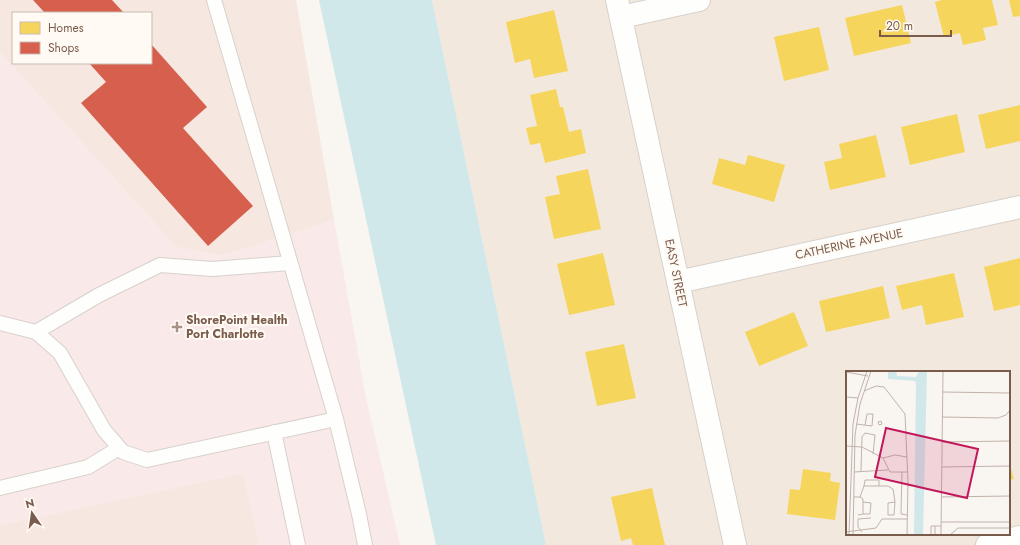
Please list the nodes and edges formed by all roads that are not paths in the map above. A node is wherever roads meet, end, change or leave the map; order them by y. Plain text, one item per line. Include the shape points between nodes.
1 (214, 0) edge
2 (699, 0) edge
3 (619, 9) edge
4 (1020, 207) edge
5 (290, 263) junction
6 (678, 282) junction
7 (0, 323) edge
8 (36, 332) junction
9 (336, 419) junction
10 (274, 432) junction
11 (119, 448) junction
12 (0, 488) edge
13 (1020, 538) edge
14 (298, 545) edge
15 (365, 545) edge
16 (735, 545) edge
17 (987, 545) edge

1 - 5 lane
2 - 3 street
3 - 6 street, EASY STREET
4 - 6 street, CATHERINE AVENUE
5 - 8 lane via 212,269 160,265 99,295
5 - 9 lane
6 - 16 street, EASY STREET
7 - 8 lane
8 - 11 lane via 60,353 104,430
9 - 10 lane
9 - 15 lane
10 - 11 lane via 147,460 123,452
10 - 14 lane
11 - 12 lane via 88,467
13 - 17 street

